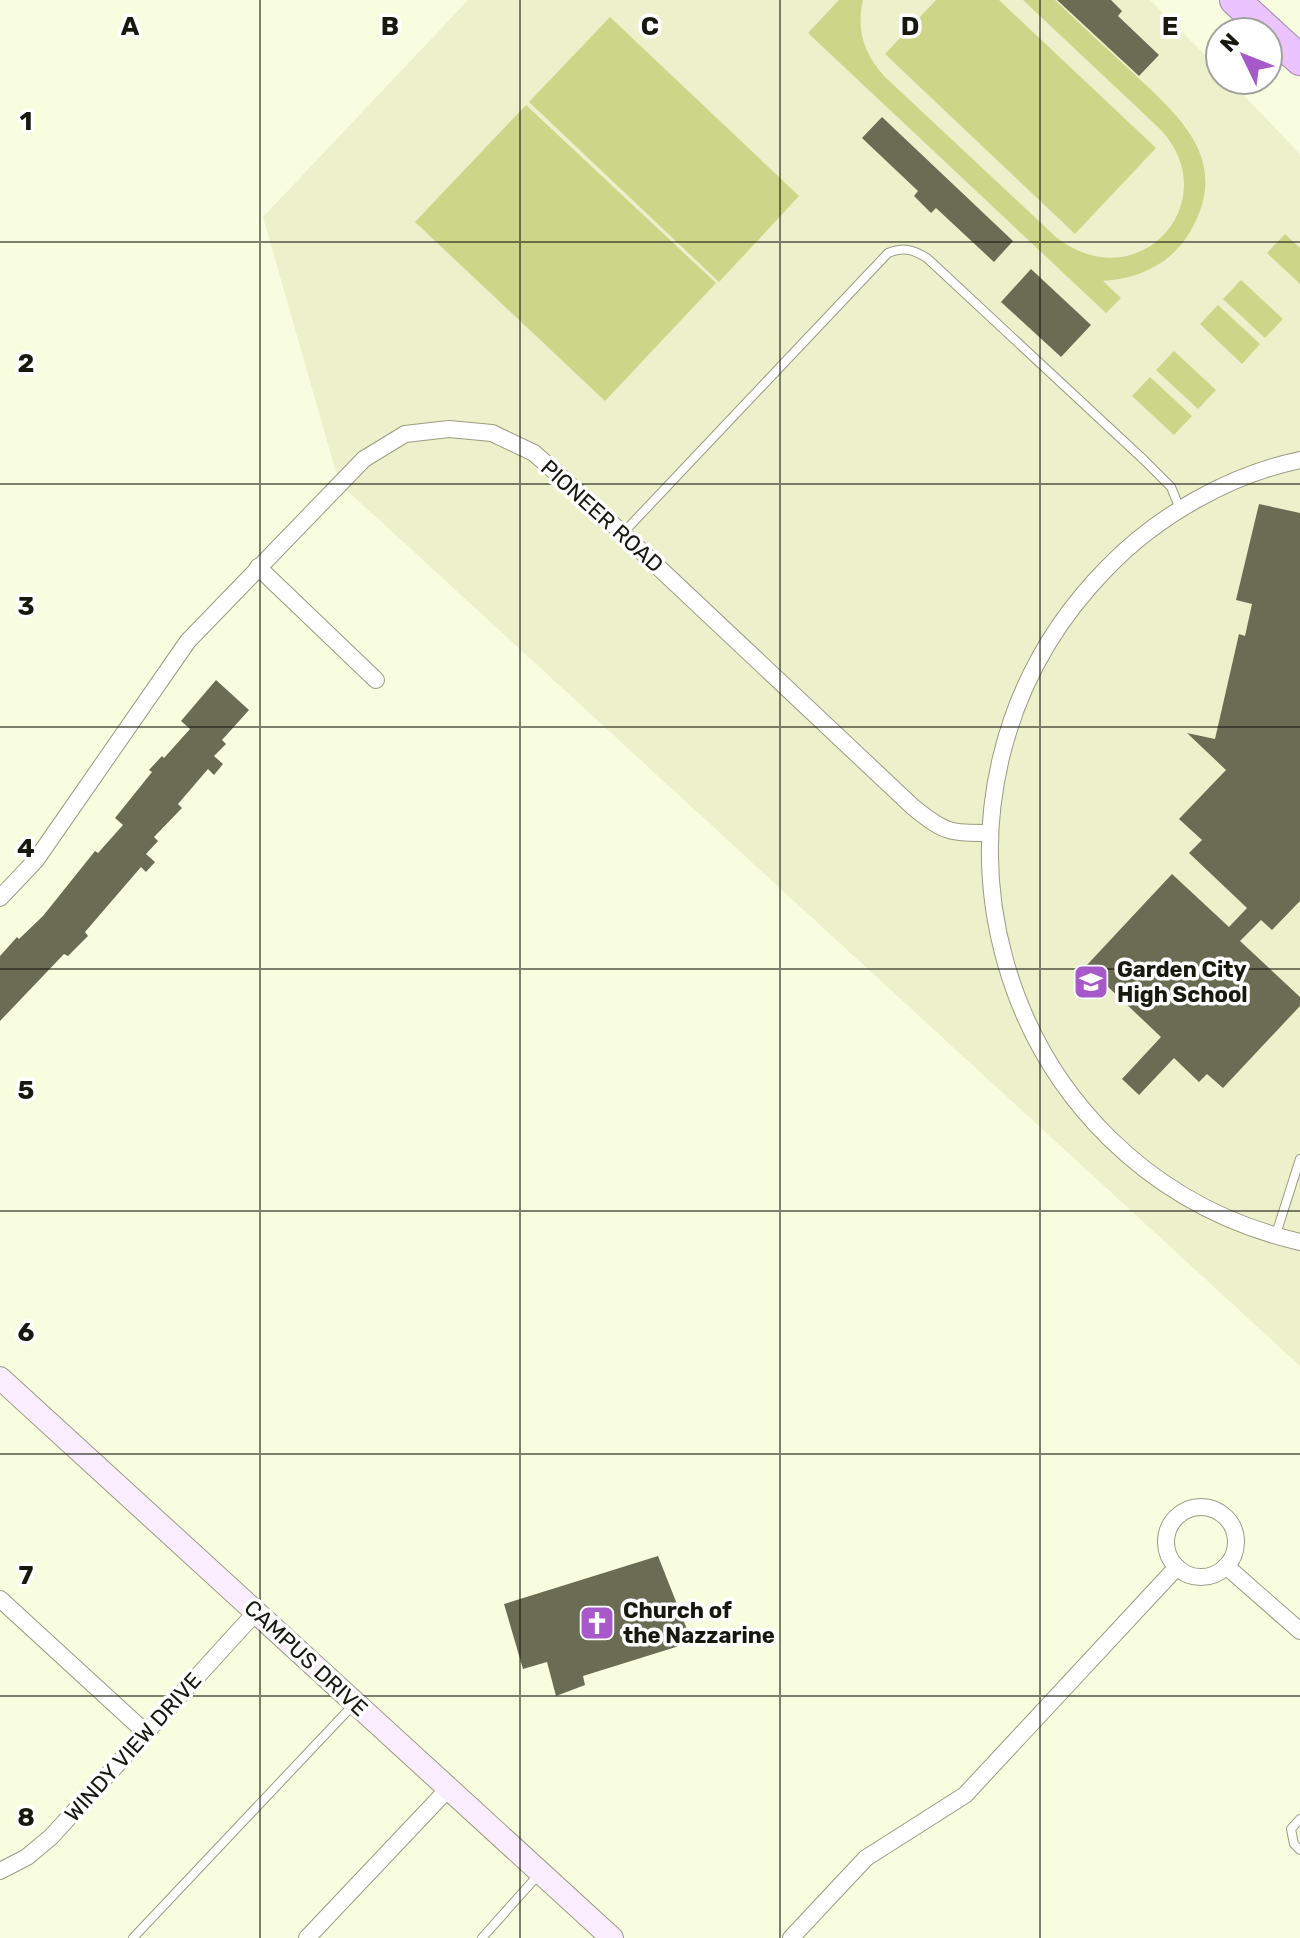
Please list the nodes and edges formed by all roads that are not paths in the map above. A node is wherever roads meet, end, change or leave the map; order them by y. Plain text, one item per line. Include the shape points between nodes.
1 (1228, 0) edge
2 (1235, 0) edge
3 (1242, 0) edge
4 (1244, 16) edge
5 (1300, 50) edge
6 (1284, 58) edge
7 (1300, 60) edge
8 (1300, 74) edge
9 (1300, 460) edge
10 (1181, 509) junction
11 (623, 534) junction
12 (258, 567) junction
13 (376, 680) dead end
14 (990, 833) junction
15 (0, 898) edge
16 (1300, 1159) edge
17 (1276, 1235) junction
18 (1300, 1242) edge
19 (0, 1378) edge
20 (1226, 1566) junction
21 (1177, 1567) junction
22 (0, 1599) edge
23 (256, 1612) junction
24 (1300, 1631) edge
25 (355, 1703) junction
26 (145, 1732) junction
27 (448, 1789) junction
28 (1300, 1819) edge
29 (1300, 1850) edge
30 (0, 1871) edge
31 (540, 1872) junction
32 (133, 1938) edge
33 (307, 1938) edge
34 (482, 1938) edge
35 (612, 1938) edge
36 (791, 1938) edge

1 - 4 highway
2 - 7 highway
3 - 5 highway
6 - 8 highway
9 - 10 street via 1251,475
10 - 11 lane via 1171,487 938,268 913,249 900,248 879,262
10 - 14 street via 1121,553 1067,611 1045,645 1004,740
11 - 12 street, PIONEER ROAD via 534,453 492,433 449,429 405,434 364,459
11 - 14 street, PIONEER ROAD via 931,822 956,833
12 - 13 street
12 - 15 street, PIONEER ROAD via 188,641 36,860
14 - 17 street via 991,893 1003,958 1028,1024 1064,1085 1108,1136 1158,1179 1223,1216
16 - 17 lane
17 - 18 street
19 - 23 main road, CAMPUS DRIVE
20 - 21 street via 1207,1577
20 - 21 street via 1236,1545 1231,1523 1201,1507 1179,1515 1167,1535
20 - 24 street
21 - 36 street via 965,1795 866,1858
22 - 26 street
23 - 25 main road, CAMPUS DRIVE
23 - 26 street, WINDY VIEW DRIVE
25 - 27 main road, CAMPUS DRIVE
25 - 32 lane
26 - 30 street, WINDY VIEW DRIVE via 51,1837
27 - 31 main road, CAMPUS DRIVE
27 - 33 street
28 - 29 lane via 1291,1829
31 - 34 lane
31 - 35 main road, CAMPUS DRIVE

